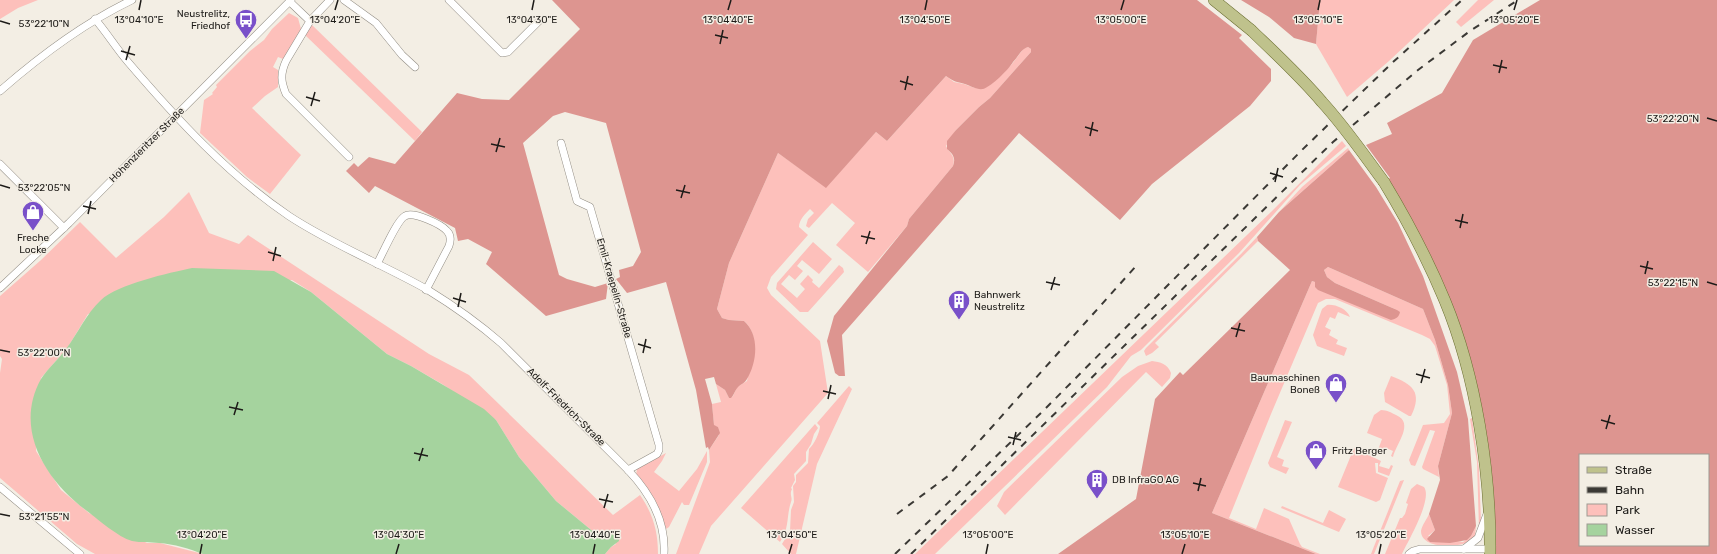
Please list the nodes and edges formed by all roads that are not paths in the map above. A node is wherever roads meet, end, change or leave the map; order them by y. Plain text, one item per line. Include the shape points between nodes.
1 (132, 0) edge
2 (280, 0) edge
3 (330, 0) edge
4 (344, 0) edge
5 (449, 0) edge
6 (1214, 0) edge
7 (289, 2) edge
8 (95, 19) junction
9 (540, 20) dead end
10 (310, 21) junction
11 (415, 67) dead end
12 (0, 91) edge
13 (177, 116) junction
14 (561, 143) dead end
15 (349, 157) dead end
16 (0, 164) edge
17 (64, 228) junction
18 (377, 264) junction
19 (0, 288) edge
20 (426, 290) junction
21 (628, 470) junction
22 (0, 486) edge
23 (1489, 510) junction
24 (1420, 549) junction
25 (1463, 549) junction
26 (1490, 552) edge
27 (80, 554) edge
28 (664, 554) edge
29 (1409, 554) edge
30 (1436, 554) edge

1 - 8 street
2 - 7 street
3 - 10 street
4 - 11 street via 376,23
5 - 9 street via 502,53 508,52
6 - 23 main road, bridge via 1251,30 1323,102 1384,182 1404,217 1445,302 1458,339 1477,416
7 - 10 street
7 - 13 street, Hohenzieritzer Straße
8 - 12 street via 21,72
8 - 13 street, Adolf-Friedrich-Straße via 127,61
10 - 15 street via 286,61 281,84 286,94
13 - 17 street, Hohenzieritzer Straße
13 - 18 street, Adolf-Friedrich-Straße via 221,162 262,196 309,228
14 - 21 street, Emil-Kraepelin-Straße via 577,201 590,207 659,445 657,454
16 - 17 street
17 - 19 street, Hohenzieritzer Straße
18 - 20 street, Adolf-Friedrich-Straße
18 - 20 street via 400,220 404,216 416,214 447,231 450,241 450,246
20 - 21 street, Adolf-Friedrich-Straße via 462,312 501,343
21 - 28 street, Adolf-Friedrich-Straße via 649,496 658,514 664,535
22 - 27 street
23 - 25 street via 1478,538
23 - 26 main road
24 - 25 street
24 - 29 street
24 - 30 street
25 - 26 street

